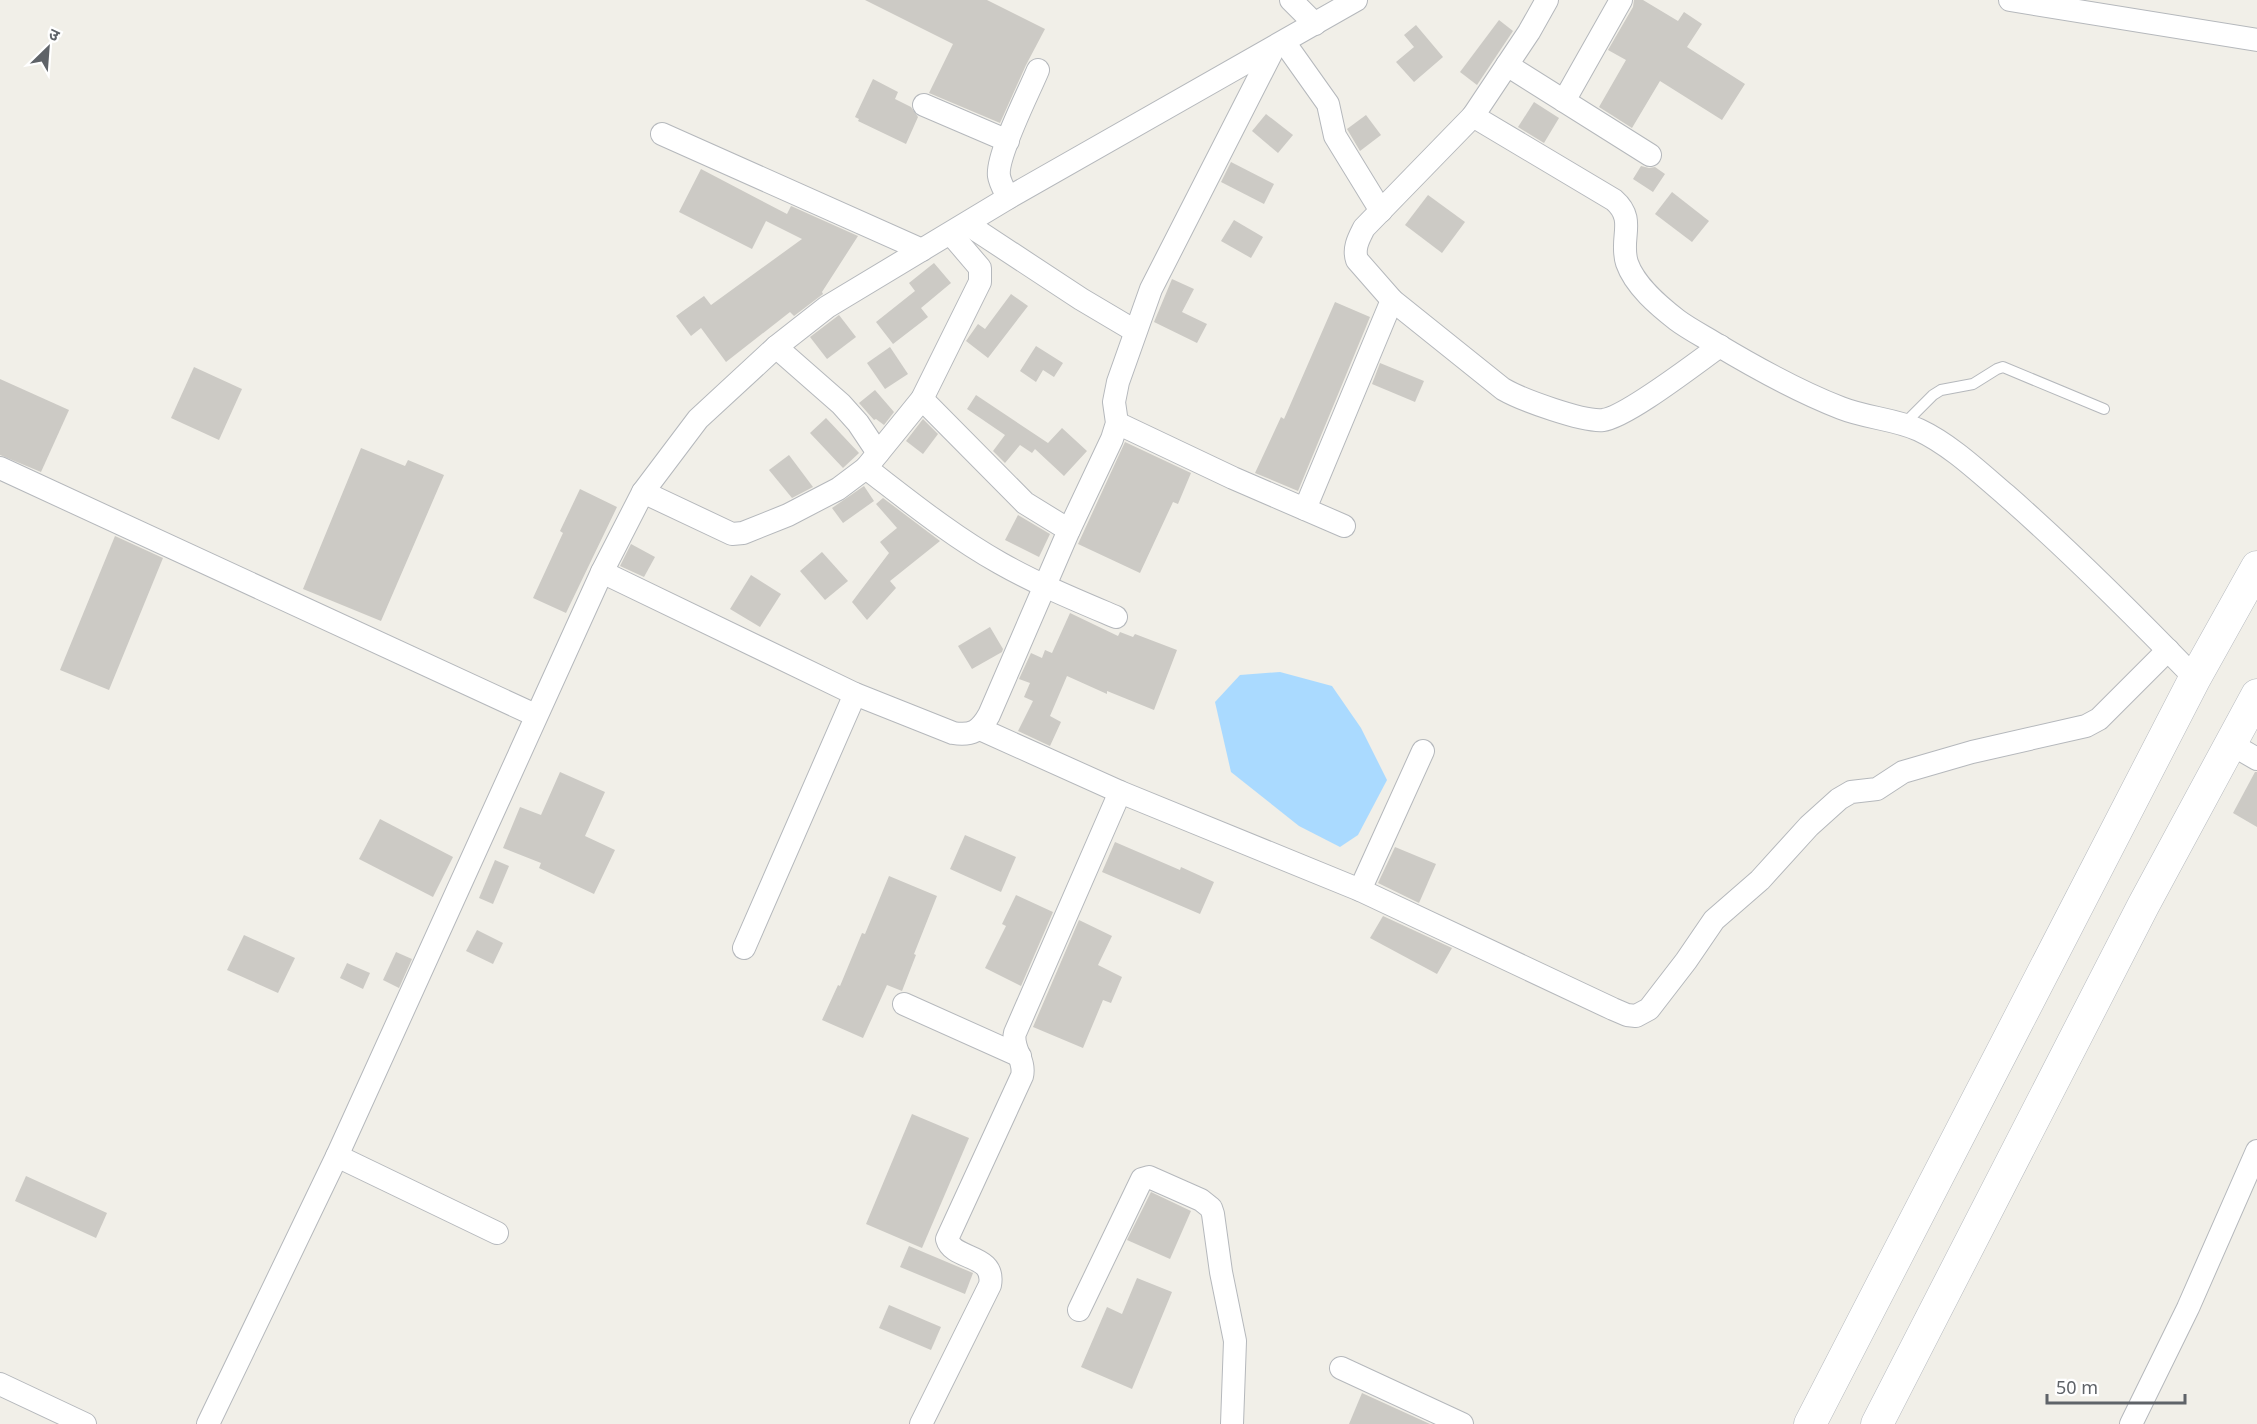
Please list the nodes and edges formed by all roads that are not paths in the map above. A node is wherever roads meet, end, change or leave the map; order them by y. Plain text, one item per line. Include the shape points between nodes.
1 (1291, 0) edge
2 (1356, 0) edge
3 (1547, 0) edge
4 (1621, 0) edge
5 (2010, 0) edge
6 (1315, 24) junction
7 (2257, 40) edge
8 (1279, 45) junction
9 (1507, 65) junction
10 (1038, 70) dead end
11 (1564, 101) junction
12 (924, 105) dead end
13 (1473, 116) junction
14 (662, 134) dead end
15 (1008, 141) junction
16 (1650, 155) dead end
17 (1008, 198) junction
18 (1381, 211) junction
19 (959, 229) junction
20 (922, 250) junction
21 (1392, 300) junction
22 (1135, 331) junction
23 (1720, 346) junction
24 (776, 347) junction
25 (922, 399) junction
26 (2104, 409) dead end
27 (1118, 423) junction
28 (1903, 426) junction
29 (872, 460) junction
30 (0, 468) edge
31 (643, 492) junction
32 (1305, 509) junction
33 (1344, 526) dead end
34 (1069, 531) junction
35 (2257, 567) edge
36 (602, 572) junction
37 (1044, 586) junction
38 (1116, 617) dead end
39 (2168, 650) junction
40 (2195, 678) junction
41 (855, 694) junction
42 (2257, 695) edge
43 (535, 715) junction
44 (980, 729) junction
45 (1424, 751) dead end
46 (2244, 751) edge
47 (1120, 792) junction
48 (1360, 890) junction
49 (744, 948) dead end
50 (904, 1004) dead end
51 (1020, 1056) junction
52 (2257, 1151) edge
53 (337, 1155) junction
54 (497, 1233) dead end
55 (1079, 1310) dead end
56 (1341, 1368) dead end
57 (0, 1384) edge
58 (85, 1424) edge
59 (208, 1424) edge
60 (921, 1424) edge
61 (1232, 1424) edge
62 (1462, 1424) edge
63 (1810, 1424) edge
64 (1877, 1424) edge
65 (2131, 1424) edge

1 - 6 street
2 - 6 street
3 - 9 street
4 - 11 street
5 - 7 street
6 - 8 street
8 - 17 street
8 - 18 street via 1328,104 1335,136
8 - 22 street via 1163,264
9 - 11 street
9 - 13 street
10 - 15 street
11 - 16 street
12 - 15 street
13 - 18 street
13 - 23 street via 1621,206 1627,219 1625,255 1636,279 1679,322
14 - 20 street
15 - 17 street via 999,177
17 - 19 street
18 - 21 street via 1364,228 1355,253
19 - 20 street
19 - 22 street
19 - 25 street via 980,268 980,282
20 - 24 street via 826,307
21 - 23 street via 1503,389 1520,399 1587,418 1614,417
21 - 32 street
22 - 27 street via 1116,390
23 - 28 street via 1790,385 1842,408
24 - 29 street via 858,423
24 - 31 street via 698,419
25 - 29 street
25 - 34 street via 1025,503
26 - 28 lane via 2003,368 1973,384 1941,390
27 - 32 street
27 - 34 street
28 - 39 street via 1938,441 1979,472
29 - 31 street via 838,489 742,533 732,534
29 - 37 street via 972,546
30 - 43 street
31 - 36 street
32 - 33 street
34 - 37 street
35 - 40 street
36 - 41 street
36 - 43 street
37 - 38 street
37 - 44 street
39 - 40 street
39 - 48 street via 2099,719 2086,726 1914,768 1877,789 1856,790 1839,800 1809,826 1760,880 1714,920 1642,1014 1627,1015 1613,1009
40 - 63 street
41 - 44 street via 953,733 965,735
41 - 49 street
42 - 46 street
43 - 53 street
44 - 47 street
45 - 48 street
46 - 64 street via 2143,906
47 - 48 street
47 - 51 street via 1015,1033
50 - 51 street
51 - 60 street via 1022,1076 947,1239 951,1246 987,1267 991,1272 990,1284
52 - 65 street via 2188,1308
53 - 54 street
53 - 59 street
55 - 61 street via 1142,1179 1149,1178 1206,1203 1213,1214 1235,1341
56 - 62 street
57 - 58 street

